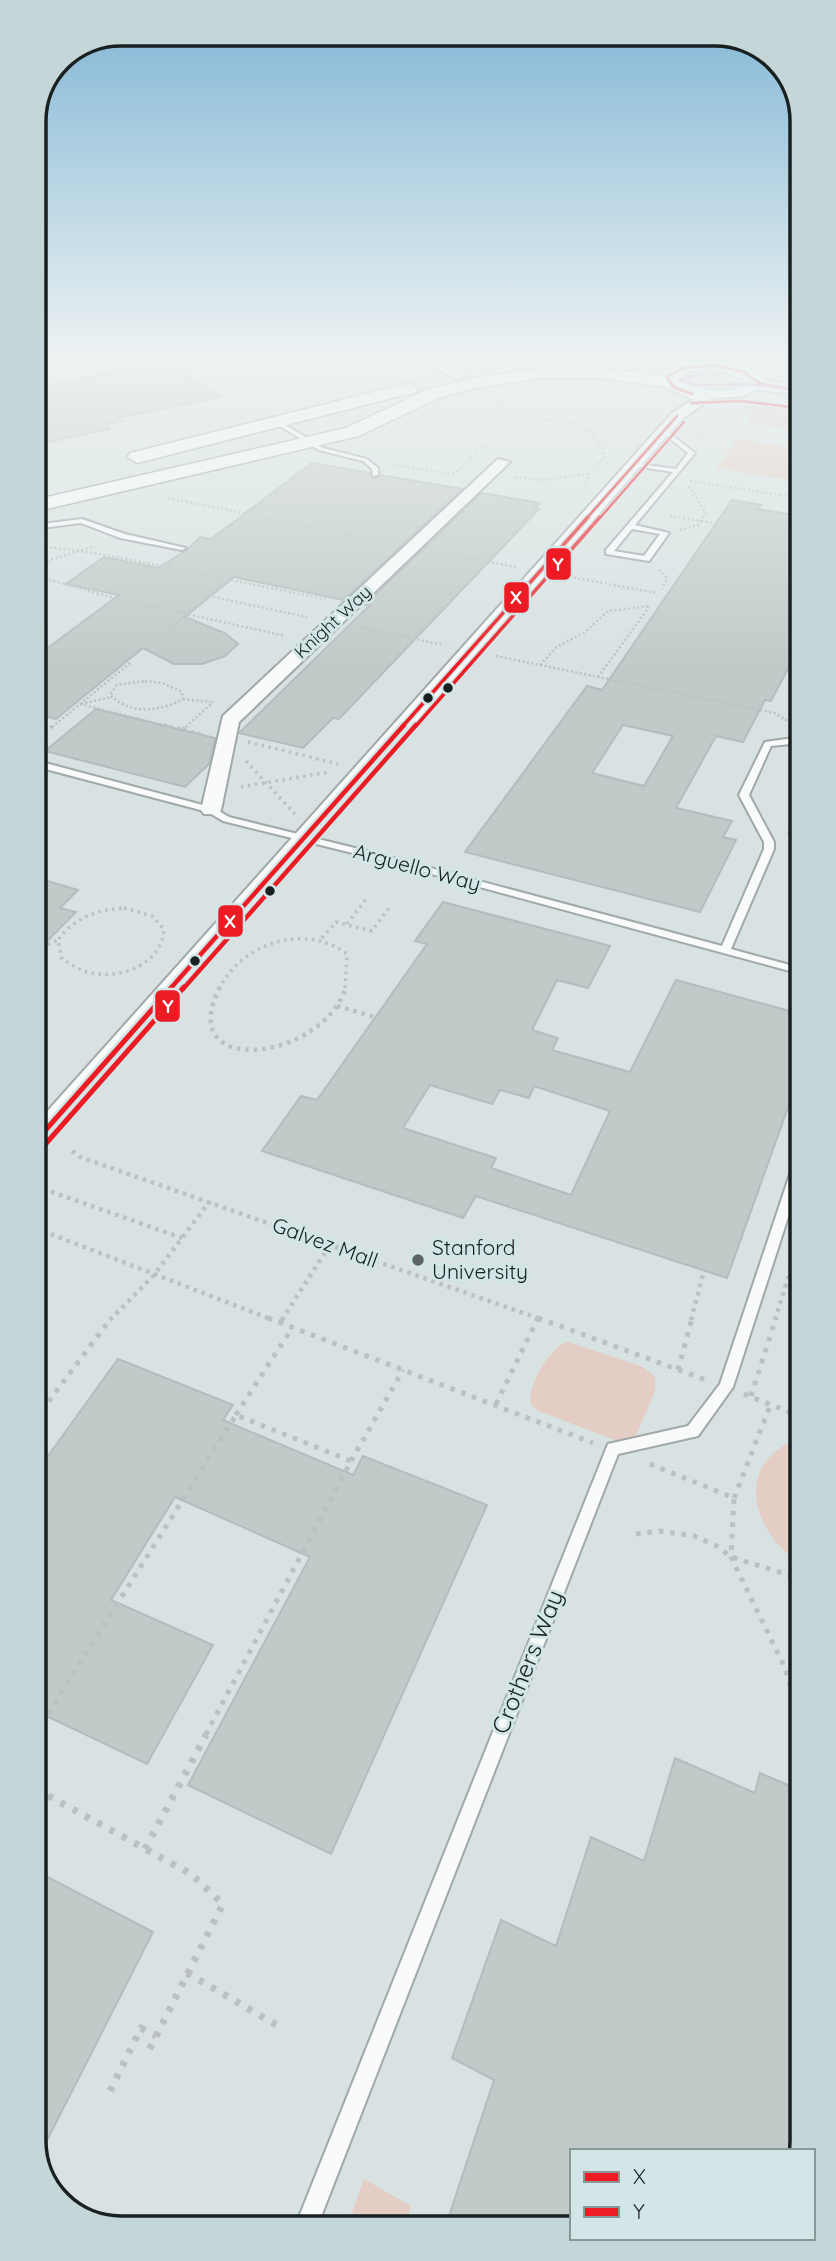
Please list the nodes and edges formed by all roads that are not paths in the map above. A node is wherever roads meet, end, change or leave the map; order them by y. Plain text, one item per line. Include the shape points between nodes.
1 (129, 459) edge
2 (240, 459) edge
3 (359, 459) edge
4 (640, 459) edge
5 (688, 459) edge
6 (119, 461) dead end
7 (635, 464) junction
8 (498, 466) road end
9 (678, 471) junction
10 (375, 475) dead end
11 (46, 503) edge
12 (46, 526) edge
13 (632, 527) junction
14 (183, 548) dead end
15 (790, 741) edge
16 (46, 766) edge
17 (211, 810) junction
18 (305, 838) junction
19 (725, 951) junction
20 (790, 968) edge
21 (46, 1130) edge
22 (790, 1192) edge
23 (311, 2215) edge

1 - 6 street
2 - 11 street
3 - 10 lane via 375,468
4 - 7 street
5 - 9 lane
7 - 9 lane
7 - 18 street
8 - 17 street, Knight Way via 230,720
9 - 13 lane
12 - 14 lane via 82,521 123,536
13 - 13 lane via 609,552 646,559 666,533
15 - 19 lane via 768,744 744,795 769,849
16 - 17 lane, Arguello Way
17 - 18 lane, Arguello Way via 226,819
18 - 19 lane, Arguello Way
18 - 21 street
19 - 20 lane, Arguello Way
22 - 23 lane, Crothers Way via 726,1387 693,1431 613,1449

